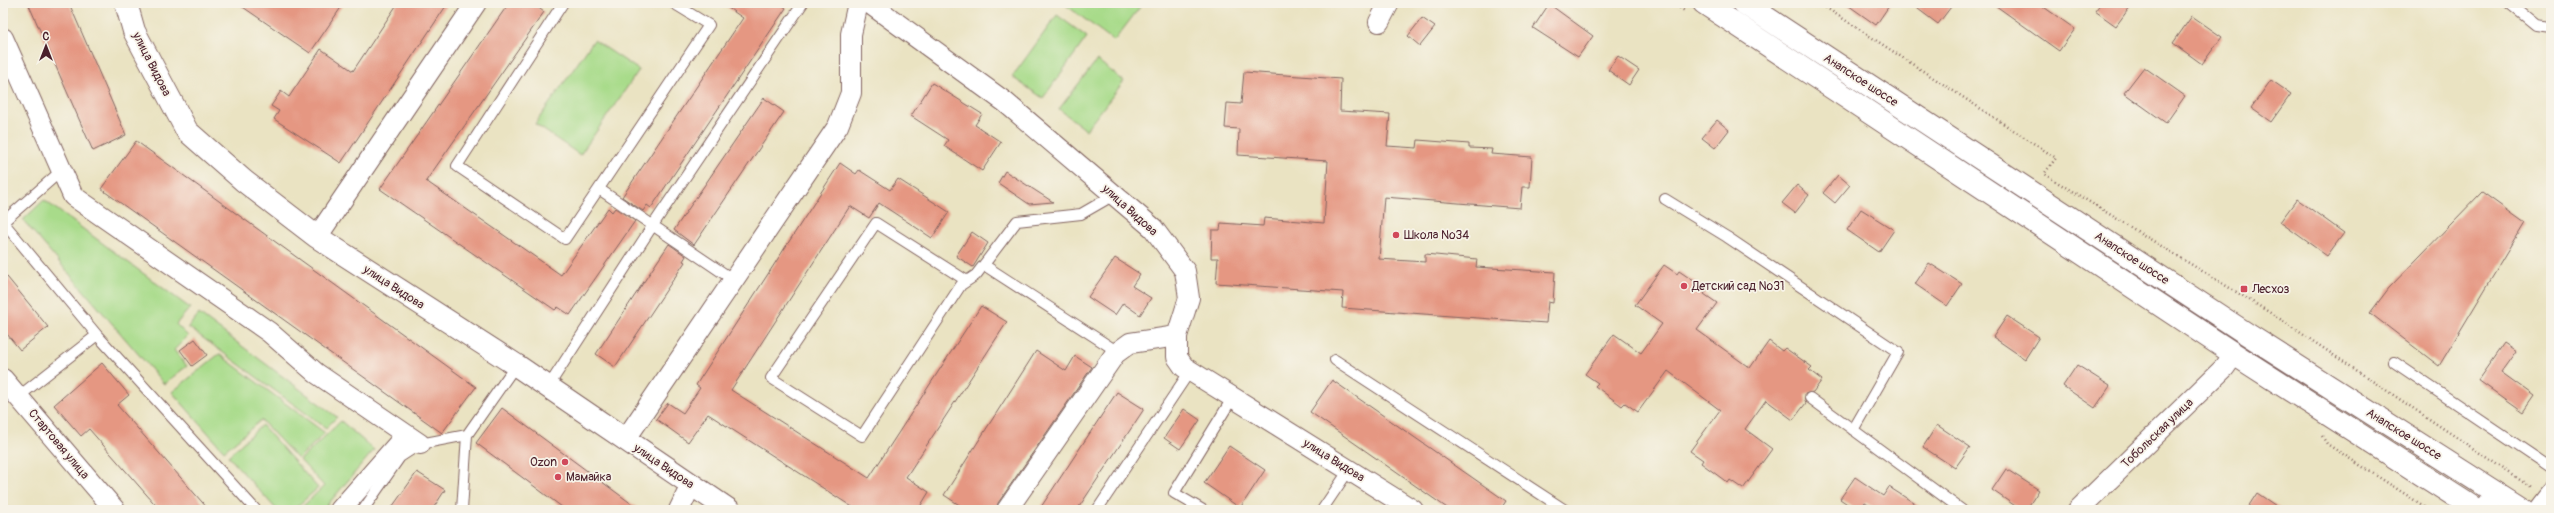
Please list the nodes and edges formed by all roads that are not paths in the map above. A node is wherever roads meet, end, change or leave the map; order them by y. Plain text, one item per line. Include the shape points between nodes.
1 (126, 3) edge
2 (476, 3) edge
3 (563, 3) edge
4 (673, 3) edge
5 (803, 3) edge
6 (858, 3) edge
7 (868, 3) edge
8 (1389, 3) edge
9 (1704, 3) edge
10 (1744, 3) edge
11 (2509, 3) edge
12 (1379, 22) dead end
13 (2551, 27) edge
14 (3, 38) edge
15 (10, 75) edge
16 (61, 171) junction
17 (599, 189) junction
18 (1114, 195) junction
19 (1665, 199) dead end
20 (653, 225) junction
21 (317, 237) junction
22 (984, 265) junction
23 (732, 279) junction
24 (967, 281) junction
25 (97, 335) junction
26 (1177, 336) junction
27 (1118, 352) junction
28 (2234, 354) junction
29 (1335, 360) dead end
30 (2394, 362) dead end
31 (516, 365) junction
32 (1190, 370) junction
33 (3, 379) edge
34 (548, 387) junction
35 (18, 396) junction
36 (1233, 397) junction
37 (1810, 398) dead end
38 (1853, 430) junction
39 (467, 435) junction
40 (412, 440) junction
41 (625, 440) junction
42 (2551, 468) edge
43 (1349, 470) junction
44 (691, 485) junction
45 (2490, 501) edge
46 (115, 510) edge
47 (256, 510) edge
48 (340, 510) edge
49 (363, 510) edge
50 (462, 510) edge
51 (679, 510) edge
52 (729, 510) edge
53 (1007, 510) edge
54 (1097, 510) edge
55 (1203, 510) edge
56 (1322, 510) edge
57 (1413, 510) edge
58 (1565, 510) edge
59 (1962, 510) edge
60 (2078, 510) edge
61 (2477, 510) edge
62 (2523, 510) edge

1 - 21 main road, улица Видова via 134,31 187,131 244,181
2 - 21 street
3 - 17 lane via 457,166 565,239
4 - 17 lane via 709,25
5 - 20 lane
6 - 23 street via 851,34 851,93 838,126
7 - 18 street, улица Видова via 1005,102
8 - 12 street
9 - 28 main road, Анапское шоссе
10 - 45 main road, Анапское шоссе via 2240,330
11 - 13 lane via 2536,25
14 - 15 street
15 - 16 street
16 - 25 lane via 3,222
16 - 40 street via 73,196 269,332 316,373
17 - 20 lane
18 - 22 lane via 1081,214 1017,221
18 - 26 street, улица Видова via 1153,228 1185,271 1189,298
19 - 38 lane via 1898,352
20 - 23 lane
20 - 34 lane
21 - 31 main road, улица Видова
22 - 24 lane
22 - 27 lane
23 - 41 street
24 - 24 lane via 961,285 862,436 771,378 876,223
25 - 35 lane
25 - 47 lane
26 - 27 street via 1130,343
26 - 32 street, улица Видова via 1177,357 1184,367
27 - 53 street
28 - 60 street, Тобольская улица via 2225,367
28 - 61 main road, Анапское шоссе
29 - 58 lane
30 - 42 lane
31 - 34 main road, улица Видова
31 - 39 lane
32 - 36 street, улица Видова
32 - 54 lane
33 - 35 street, Стартовая улица
34 - 41 main road, улица Видова
35 - 46 street, Стартовая улица
36 - 43 street, улица Видова
36 - 55 lane via 1174,492
37 - 38 lane
38 - 59 lane
39 - 40 lane
39 - 50 lane
40 - 48 street
40 - 49 lane
41 - 44 main road, улица Видова
43 - 56 lane
43 - 57 street, улица Видова
44 - 51 street
44 - 52 main road, улица Видова
45 - 62 main road, Анапское шоссе

